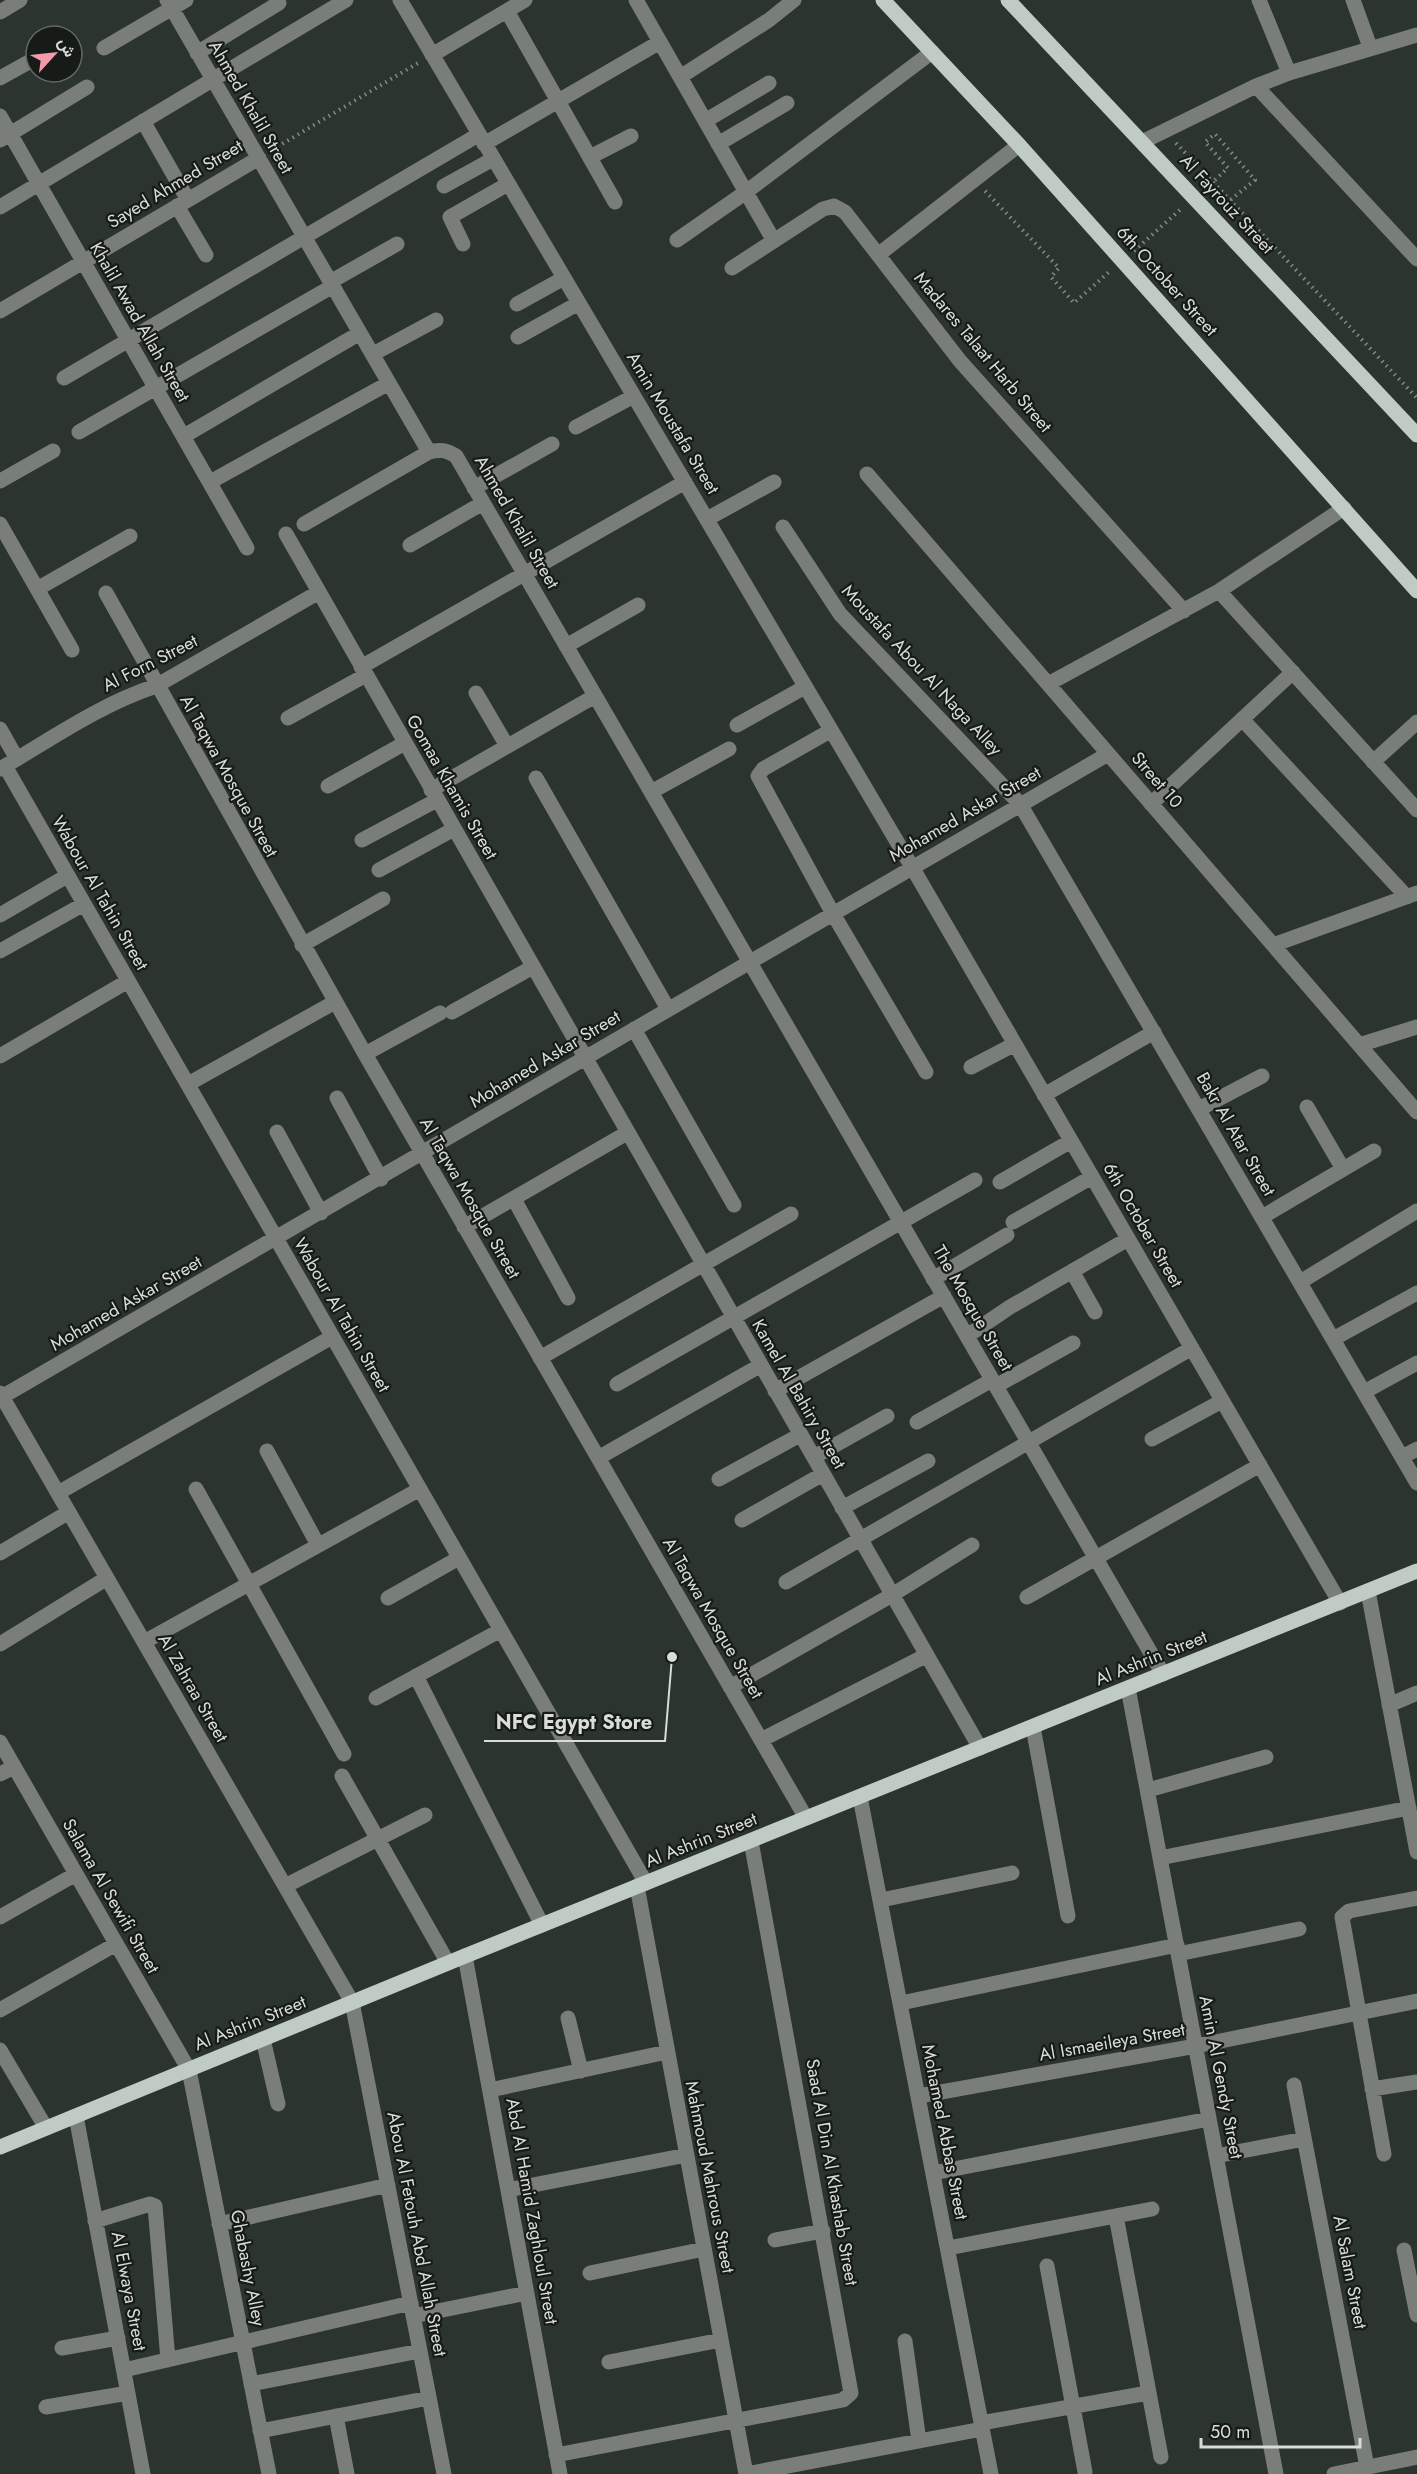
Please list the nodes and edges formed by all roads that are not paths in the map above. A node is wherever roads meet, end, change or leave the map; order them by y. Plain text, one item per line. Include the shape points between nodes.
1 (20, 0) edge
2 (186, 0) edge
3 (346, 0) edge
4 (400, 0) edge
5 (636, 0) edge
6 (794, 0) edge
7 (884, 0) edge
8 (1008, 0) edge
9 (1259, 0) edge
10 (1353, 0) edge
11 (279, 3) dead end
12 (169, 4) edge
13 (513, 4) edge
14 (0, 12) edge
15 (1417, 35) edge
16 (660, 42) junction
17 (1370, 47) junction
18 (104, 48) dead end
19 (932, 52) junction
20 (197, 53) junction
21 (432, 55) junction
22 (24, 65) edge
23 (1289, 73) junction
24 (680, 77) junction
25 (0, 78) edge
26 (212, 79) junction
27 (769, 83) dead end
28 (1256, 86) junction
29 (87, 87) dead end
30 (558, 101) junction
31 (787, 103) dead end
32 (0, 116) edge
33 (143, 121) junction
34 (705, 122) junction
35 (631, 136) dead end
36 (5, 137) edge
37 (481, 139) junction
38 (1142, 142) junction
39 (718, 144) junction
40 (1019, 145) junction
41 (590, 157) junction
42 (259, 158) junction
43 (493, 159) junction
44 (38, 184) junction
45 (508, 184) junction
46 (444, 186) dead end
47 (746, 192) junction
48 (615, 202) dead end
49 (183, 203) junction
50 (0, 207) edge
51 (304, 237) junction
52 (677, 240) dead end
53 (774, 241) junction
54 (397, 244) dead end
55 (463, 244) dead end
56 (206, 255) dead end
57 (878, 255) junction
58 (1417, 259) edge
59 (83, 262) junction
60 (732, 268) dead end
61 (564, 278) junction
62 (332, 284) junction
63 (579, 303) junction
64 (517, 304) dead end
65 (0, 311) edge
66 (436, 320) dead end
67 (360, 333) junction
68 (518, 337) dead end
69 (128, 340) junction
70 (373, 354) junction
71 (64, 378) dead end
72 (389, 383) junction
73 (156, 388) junction
74 (634, 396) junction
75 (576, 427) dead end
76 (80, 432) dead end
77 (1417, 435) edge
78 (184, 436) junction
79 (552, 444) dead end
80 (53, 451) dead end
81 (429, 452) junction
82 (867, 474) dead end
83 (0, 481) edge
84 (210, 482) junction
85 (685, 482) junction
86 (774, 482) dead end
87 (474, 488) junction
88 (483, 502) junction
89 (1344, 508) junction
90 (707, 519) junction
91 (0, 524) edge
92 (304, 524) dead end
93 (783, 527) dead end
94 (286, 534) dead end
95 (130, 536) dead end
96 (410, 545) dead end
97 (247, 548) dead end
98 (524, 574) junction
99 (37, 589) junction
100 (1220, 591) junction
101 (1417, 591) edge
102 (319, 592) junction
103 (106, 593) dead end
104 (638, 605) dead end
105 (1184, 611) junction
106 (566, 646) junction
107 (72, 650) dead end
108 (364, 671) junction
109 (1293, 672) junction
110 (1048, 684) junction
111 (156, 686) junction
112 (805, 687) junction
113 (476, 693) dead end
114 (595, 696) junction
115 (288, 718) dead end
116 (1242, 719) junction
117 (1417, 722) edge
118 (737, 725) dead end
119 (0, 729) edge
120 (831, 730) junction
121 (405, 744) junction
122 (507, 746) junction
123 (729, 748) dead end
124 (1108, 754) junction
125 (1373, 762) junction
126 (7, 764) edge
127 (536, 778) dead end
128 (328, 786) dead end
129 (651, 792) junction
130 (434, 795) junction
131 (1020, 804) junction
132 (1151, 804) junction
133 (1417, 810) edge
134 (454, 829) junction
135 (362, 840) dead end
136 (912, 867) junction
137 (379, 870) dead end
138 (68, 876) junction
139 (1412, 895) edge
140 (383, 899) dead end
141 (84, 904) junction
142 (832, 912) junction
143 (0, 915) edge
144 (302, 945) junction
145 (1273, 945) junction
146 (0, 951) edge
147 (749, 960) junction
148 (532, 967) junction
149 (128, 981) junction
150 (335, 1002) junction
151 (668, 1009) junction
152 (1417, 1027) edge
153 (634, 1029) junction
154 (1154, 1032) junction
155 (1015, 1044) junction
156 (1359, 1045) junction
157 (365, 1054) junction
158 (0, 1056) edge
159 (585, 1059) junction
160 (971, 1067) dead end
161 (926, 1072) dead end
162 (1262, 1076) dead end
163 (188, 1084) junction
164 (1044, 1095) junction
165 (337, 1098) dead end
166 (1307, 1107) dead end
167 (1199, 1109) junction
168 (1417, 1112) edge
169 (277, 1132) dead end
170 (627, 1133) junction
171 (1071, 1141) junction
172 (1374, 1150) dead end
173 (422, 1155) junction
174 (1343, 1169) junction
175 (1092, 1177) junction
176 (381, 1179) junction
177 (975, 1180) dead end
178 (1000, 1182) dead end
179 (514, 1198) junction
180 (734, 1205) dead end
181 (1417, 1211) edge
182 (321, 1213) junction
183 (791, 1215) dead end
184 (1262, 1217) junction
185 (901, 1223) junction
186 (464, 1227) junction
187 (276, 1239) junction
188 (1128, 1239) junction
189 (703, 1265) junction
190 (1072, 1271) junction
191 (933, 1279) junction
192 (1300, 1282) junction
193 (1417, 1293) edge
194 (944, 1296) junction
195 (568, 1298) dead end
196 (1095, 1312) dead end
197 (734, 1318) junction
198 (967, 1336) junction
199 (332, 1337) junction
200 (1333, 1339) junction
201 (1073, 1343) dead end
202 (1191, 1348) junction
203 (540, 1358) junction
204 (1417, 1363) edge
205 (760, 1365) junction
206 (994, 1383) junction
207 (617, 1384) dead end
208 (775, 1391) junction
209 (1364, 1392) junction
210 (1, 1396) edge
211 (1222, 1401) junction
212 (887, 1416) dead end
213 (917, 1422) dead end
214 (801, 1435) junction
215 (1152, 1439) dead end
216 (1028, 1442) junction
217 (1417, 1449) edge
218 (267, 1451) dead end
219 (813, 1457) junction
220 (1402, 1457) junction
221 (598, 1458) junction
222 (928, 1461) dead end
223 (1260, 1465) junction
224 (823, 1474) junction
225 (719, 1479) dead end
226 (1417, 1483) edge
227 (420, 1489) junction
228 (196, 1490) dead end
229 (58, 1493) junction
230 (842, 1508) junction
231 (69, 1512) junction
232 (742, 1520) dead end
233 (860, 1539) junction
234 (318, 1545) junction
235 (972, 1545) dead end
236 (0, 1553) edge
237 (459, 1558) junction
238 (1096, 1558) junction
239 (1417, 1572) edge
240 (107, 1578) junction
241 (786, 1582) dead end
242 (248, 1584) junction
243 (1368, 1591) junction
244 (892, 1595) junction
245 (1027, 1597) dead end
246 (388, 1598) dead end
247 (1340, 1603) junction
248 (501, 1630) junction
249 (144, 1642) junction
250 (0, 1644) edge
251 (927, 1655) junction
252 (1163, 1674) junction
253 (416, 1676) junction
254 (730, 1687) junction
255 (1128, 1688) junction
256 (1417, 1693) edge
257 (376, 1698) dead end
258 (1389, 1705) junction
259 (1033, 1727) junction
260 (761, 1740) junction
261 (0, 1742) edge
262 (980, 1748) junction
263 (344, 1754) dead end
264 (1266, 1757) dead end
265 (14, 1767) junction
266 (0, 1774) edge
267 (342, 1776) dead end
268 (1148, 1790) junction
269 (861, 1797) junction
270 (1409, 1808) junction
271 (425, 1815) dead end
272 (806, 1818) junction
273 (377, 1840) junction
274 (751, 1841) junction
275 (1417, 1852) edge
276 (1160, 1858) junction
277 (1012, 1873) dead end
278 (76, 1874) junction
279 (641, 1885) junction
280 (285, 1886) junction
281 (1417, 1898) edge
282 (881, 1900) junction
283 (1068, 1916) dead end
284 (0, 1917) edge
285 (542, 1925) junction
286 (1299, 1929) dead end
287 (116, 1944) junction
288 (1178, 1950) junction
289 (465, 1956) junction
290 (448, 1963) junction
291 (1417, 2001) edge
292 (352, 2002) junction
293 (901, 2003) junction
294 (0, 2010) edge
295 (1359, 2013) junction
296 (568, 2018) dead end
297 (263, 2039) junction
298 (1196, 2046) junction
299 (0, 2050) edge
300 (667, 2052) junction
301 (189, 2070) junction
302 (581, 2071) junction
303 (1417, 2082) edge
304 (1294, 2085) dead end
305 (1372, 2089) junction
306 (490, 2090) junction
307 (919, 2096) junction
308 (278, 2104) dead end
309 (76, 2116) junction
310 (1209, 2119) junction
311 (46, 2128) junction
312 (1304, 2139) junction
313 (0, 2147) edge
314 (1384, 2154) dead end
315 (687, 2155) junction
316 (1216, 2156) junction
317 (933, 2173) junction
318 (388, 2185) junction
319 (508, 2190) junction
320 (1152, 2209) dead end
321 (1116, 2216) junction
322 (95, 2221) junction
323 (219, 2224) junction
324 (823, 2231) junction
325 (775, 2240) dead end
326 (948, 2248) junction
327 (704, 2249) junction
328 (1404, 2250) dead end
329 (1047, 2266) dead end
330 (590, 2273) dead end
331 (527, 2293) junction
332 (412, 2310) junction
333 (1417, 2315) edge
334 (118, 2338) junction
335 (721, 2340) junction
336 (904, 2341) dead end
337 (243, 2342) junction
338 (62, 2348) dead end
339 (420, 2351) junction
340 (168, 2360) junction
341 (609, 2362) dead end
342 (124, 2370) junction
343 (251, 2384) junction
344 (128, 2393) junction
345 (1148, 2393) junction
346 (429, 2398) junction
347 (1073, 2406) junction
348 (46, 2407) dead end
349 (336, 2416) junction
350 (736, 2421) junction
351 (982, 2426) junction
352 (260, 2431) junction
353 (919, 2441) junction
354 (556, 2455) junction
355 (1161, 2457) dead end
356 (1417, 2457) edge
357 (1367, 2467) junction
358 (1085, 2472) dead end
359 (143, 2474) edge
360 (269, 2474) edge
361 (347, 2474) edge
362 (444, 2474) edge
363 (560, 2474) edge
364 (746, 2474) edge
365 (991, 2474) edge
366 (1276, 2474) edge
367 (1334, 2474) edge

1 - 14 street
2 - 12 street
3 - 26 street
4 - 21 street, Amin Moustafa Street
5 - 16 street
6 - 24 street
7 - 19 main road, 6th October Street
8 - 38 main road, Al Fayrouz Street
9 - 23 street
10 - 17 street
11 - 20 street
12 - 18 street
12 - 20 street, Ahmed Khalil Street
13 - 21 street
13 - 30 street
15 - 17 street
16 - 24 street
16 - 30 street
17 - 23 street
19 - 40 main road, 6th October Street
19 - 47 street
20 - 26 street, Ahmed Khalil Street
21 - 37 street, Amin Moustafa Street
22 - 25 street
23 - 28 street
24 - 34 street
26 - 33 street
26 - 42 street, Ahmed Khalil Street
27 - 34 street
28 - 38 street
28 - 58 street
29 - 36 street
30 - 37 street
30 - 41 street
31 - 39 street
32 - 36 street, Khalil Awad Allah Street
33 - 44 street
33 - 49 street
34 - 39 street
35 - 41 street
36 - 44 street, Khalil Awad Allah Street
37 - 43 street, Amin Moustafa Street
37 - 51 street
38 - 77 main road, Al Fayrouz Street
39 - 47 street
40 - 57 street
40 - 89 main road, 6th October Street
41 - 48 street
42 - 49 street, Sayed Ahmed Street
42 - 51 street, Ahmed Khalil Street
43 - 45 street, Amin Moustafa Street
43 - 46 street
44 - 50 street
44 - 59 street, Khalil Awad Allah Street
45 - 55 street via 450,217
45 - 61 street, Amin Moustafa Street
47 - 52 street
47 - 53 street
49 - 56 street
49 - 59 street, Sayed Ahmed Street
51 - 62 street, Ahmed Khalil Street
51 - 69 street
53 - 57 street, Madares Talaat Harb Street via 834,206 845,212
53 - 60 street, Madares Talaat Harb Street
54 - 62 street
57 - 105 street, Madares Talaat Harb Street via 960,361
59 - 65 street, Sayed Ahmed Street
59 - 69 street, Khalil Awad Allah Street
61 - 63 street, Amin Moustafa Street
61 - 64 street
62 - 67 street, Ahmed Khalil Street
62 - 73 street
63 - 68 street
63 - 74 street, Amin Moustafa Street
66 - 70 street
67 - 70 street, Ahmed Khalil Street
67 - 78 street
69 - 71 street
69 - 73 street, Khalil Awad Allah Street
70 - 72 street, Ahmed Khalil Street
72 - 81 street, Ahmed Khalil Street
72 - 84 street
73 - 76 street
73 - 78 street, Khalil Awad Allah Street
74 - 75 street
74 - 85 street, Amin Moustafa Street
78 - 84 street, Khalil Awad Allah Street
79 - 87 street
80 - 83 street
81 - 87 street, Ahmed Khalil Street via 439,449 456,456
81 - 92 street
82 - 110 street, Street 10
84 - 97 street, Khalil Awad Allah Street
85 - 90 street, Amin Moustafa Street
85 - 98 street
86 - 90 street
87 - 88 street, Ahmed Khalil Street
88 - 96 street
88 - 98 street, Ahmed Khalil Street
89 - 100 street
89 - 101 main road, 6th October Street
90 - 112 street, Amin Moustafa Street
91 - 99 street
93 - 131 street, Moustafa Abou Al Naga Alley via 840,614
94 - 102 street, Gomaa Khamis Street
95 - 99 street
98 - 106 street, Ahmed Khalil Street
98 - 108 street
99 - 107 street
100 - 105 street
100 - 109 street
102 - 108 street, Gomaa Khamis Street
102 - 111 street, Al Forn Street
103 - 111 street, Al Taqwa Mosque Street
104 - 106 street
105 - 110 street
106 - 114 street, Ahmed Khalil Street
108 - 115 street
108 - 121 street, Gomaa Khamis Street
109 - 116 street
109 - 125 street
110 - 124 street, Street 10
111 - 126 street, Al Forn Street via 104,708
111 - 144 street, Al Taqwa Mosque Street
112 - 118 street
112 - 120 street, Amin Moustafa Street
113 - 122 street
114 - 122 street
114 - 129 street, Ahmed Khalil Street
116 - 132 street
116 - 139 street
117 - 125 street
119 - 126 street, Wabour Al Tahin Street
120 - 136 street, Amin Moustafa Street
120 - 142 street via 763,769 758,776
121 - 128 street
121 - 130 street, Gomaa Khamis Street
122 - 130 street
123 - 129 street
124 - 131 street, Mohamed Askar Street
124 - 132 street, Street 10
125 - 133 street
126 - 138 street, Wabour Al Tahin Street
127 - 151 street
129 - 147 street, Ahmed Khalil Street
130 - 134 street, Gomaa Khamis Street
130 - 135 street
131 - 136 street, Mohamed Askar Street
131 - 154 street, Bakr Al Atar Street
132 - 145 street, Street 10
134 - 137 street
134 - 148 street, Gomaa Khamis Street
136 - 142 street, Mohamed Askar Street
136 - 155 street, 6th October Street
138 - 141 street, Wabour Al Tahin Street
138 - 143 street
139 - 145 street
140 - 144 street
141 - 146 street
141 - 149 street, Wabour Al Tahin Street
142 - 147 street, Mohamed Askar Street
142 - 161 street
144 - 150 street, Al Taqwa Mosque Street
145 - 156 street, Street 10
147 - 151 street, Mohamed Askar Street
147 - 185 street, The Mosque Street
148 - 157 street
148 - 159 street, Gomaa Khamis Street
149 - 158 street
149 - 163 street, Wabour Al Tahin Street
150 - 157 street, Al Taqwa Mosque Street
150 - 163 street
151 - 153 street, Mohamed Askar Street
152 - 156 street
153 - 159 street, Mohamed Askar Street
153 - 180 street
154 - 164 street
154 - 167 street, Bakr Al Atar Street
155 - 160 street
155 - 164 street, 6th October Street
156 - 168 street, Street 10
157 - 173 street, Al Taqwa Mosque Street
159 - 170 street, Kamel Al Bahiry Street
159 - 173 street, Mohamed Askar Street
162 - 167 street
163 - 187 street, Wabour Al Tahin Street
164 - 171 street, 6th October Street
165 - 176 street
166 - 174 street
167 - 184 street, Bakr Al Atar Street
169 - 182 street
170 - 179 street
170 - 189 street, Kamel Al Bahiry Street
171 - 175 street, 6th October Street
171 - 178 street
172 - 174 street
173 - 176 street, Mohamed Askar Street
173 - 186 street, Al Taqwa Mosque Street
174 - 184 street
175 - 188 street, 6th October Street
175 - 191 street
176 - 182 street, Mohamed Askar Street
177 - 185 street
179 - 186 street
179 - 195 street
181 - 192 street
182 - 187 street, Mohamed Askar Street
183 - 189 street
184 - 192 street, Bakr Al Atar Street
185 - 191 street, The Mosque Street
185 - 197 street
186 - 203 street, Al Taqwa Mosque Street
187 - 199 street, Wabour Al Tahin Street
187 - 210 street, Mohamed Askar Street
188 - 190 street
188 - 202 street, 6th October Street
189 - 197 street, Kamel Al Bahiry Street
189 - 203 street
190 - 196 street
190 - 198 street
191 - 194 street, The Mosque Street
192 - 200 street, Bakr Al Atar Street
193 - 200 street
194 - 198 street, The Mosque Street
194 - 208 street
197 - 205 street, Kamel Al Bahiry Street
197 - 207 street
198 - 206 street, The Mosque Street
199 - 227 street, Wabour Al Tahin Street
199 - 229 street
200 - 209 street, Bakr Al Atar Street
201 - 206 street
202 - 211 street, 6th October Street
202 - 216 street
203 - 221 street, Al Taqwa Mosque Street
204 - 209 street
205 - 208 street, Kamel Al Bahiry Street
205 - 221 street
206 - 213 street
206 - 216 street, The Mosque Street
208 - 214 street, Kamel Al Bahiry Street
209 - 220 street, Bakr Al Atar Street
210 - 229 street, Al Zahraa Street
211 - 215 street
211 - 223 street, 6th October Street
212 - 219 street
214 - 219 street, Kamel Al Bahiry Street
214 - 225 street
216 - 233 street
216 - 238 street, The Mosque Street
217 - 220 street
218 - 234 street
219 - 224 street, Kamel Al Bahiry Street
220 - 226 street, Bakr Al Atar Street
221 - 254 street, Al Taqwa Mosque Street
222 - 230 street
223 - 238 street
223 - 247 street, 6th October Street
224 - 230 street, Kamel Al Bahiry Street
224 - 232 street
227 - 234 street
227 - 237 street, Wabour Al Tahin Street
228 - 242 street
229 - 231 street, Al Zahraa Street
230 - 233 street, Kamel Al Bahiry Street
231 - 236 street
231 - 240 street, Al Zahraa Street
233 - 241 street
233 - 244 street, Kamel Al Bahiry Street
234 - 242 street
235 - 244 street
237 - 246 street
237 - 248 street, Wabour Al Tahin Street
238 - 245 street
238 - 252 street, The Mosque Street
239 - 243 main road, Al Ashrin Street
240 - 249 street, Al Zahraa Street
240 - 250 street
242 - 249 street
242 - 263 street
243 - 247 main road, Al Ashrin Street
243 - 258 street
244 - 251 street, Kamel Al Bahiry Street
244 - 254 street
247 - 252 main road, Al Ashrin Street
248 - 253 street
248 - 279 street, Wabour Al Tahin Street
249 - 280 street, Al Zahraa Street
251 - 260 street
251 - 262 street, Kamel Al Bahiry Street
252 - 255 main road, Al Ashrin Street
253 - 257 street
253 - 285 street
254 - 260 street, Al Taqwa Mosque Street
255 - 259 main road, Al Ashrin Street
255 - 268 street, Amin Al Gendy Street
256 - 258 street
258 - 270 street
259 - 262 main road, Al Ashrin Street
259 - 283 street
260 - 272 street, Al Taqwa Mosque Street
261 - 265 street, Salama Al Sewifi Street
262 - 269 main road, Al Ashrin Street
264 - 268 street
265 - 266 street
265 - 278 street, Salama Al Sewifi Street
267 - 273 street
268 - 276 street, Amin Al Gendy Street
269 - 272 main road, Al Ashrin Street
269 - 282 street, Mohamed Abbas Street
270 - 275 street
270 - 276 street
271 - 273 street
272 - 274 main road, Al Ashrin Street
273 - 280 street
273 - 290 street
274 - 279 main road, Al Ashrin Street
274 - 324 street, Saad Al Din Al Khashab Street
276 - 288 street, Amin Al Gendy Street
277 - 282 street
278 - 284 street
278 - 287 street, Salama Al Sewifi Street
279 - 285 main road, Al Ashrin Street
279 - 300 street, Mahmoud Mahrous Street
280 - 292 street, Al Zahraa Street
281 - 295 street via 1344,1912
282 - 293 street, Mohamed Abbas Street
285 - 289 main road, Al Ashrin Street
286 - 288 street
287 - 294 street
287 - 301 street, Salama Al Sewifi Street
288 - 293 street
288 - 298 street, Amin Al Gendy Street
289 - 290 main road, Al Ashrin Street
289 - 306 street, Abd Al Hamid Zaghloul Street
290 - 292 main road, Al Ashrin Street
291 - 295 street, Al Ismaeileya Street
292 - 297 main road, Al Ashrin Street
292 - 318 street, Abou Al Fetouh Abd Allah Street
293 - 307 street, Mohamed Abbas Street
295 - 298 street, Al Ismaeileya Street
295 - 305 street
296 - 302 street
297 - 301 main road, Al Ashrin Street
297 - 308 street
298 - 307 street, Al Ismaeileya Street
298 - 310 street, Amin Al Gendy Street
299 - 311 street
300 - 302 street
300 - 315 street, Mahmoud Mahrous Street
301 - 309 main road, Al Ashrin Street
301 - 323 street, Ghabashy Alley
302 - 306 street
303 - 305 street
304 - 312 street, Al Salam Street
305 - 314 street
306 - 319 street, Abd Al Hamid Zaghloul Street
307 - 317 street, Mohamed Abbas Street
309 - 311 main road, Al Ashrin Street
309 - 322 street, Al Elwaya Street
310 - 316 street, Amin Al Gendy Street
310 - 317 street
311 - 313 main road, Al Ashrin Street
312 - 316 street
312 - 357 street, Al Salam Street
315 - 319 street
315 - 327 street, Mahmoud Mahrous Street
316 - 366 street, Amin Al Gendy Street
317 - 326 street, Mohamed Abbas Street
318 - 323 street
318 - 332 street, Abou Al Fetouh Abd Allah Street
319 - 331 street, Abd Al Hamid Zaghloul Street
320 - 321 street
321 - 326 street
321 - 345 street
322 - 334 street, Al Elwaya Street
322 - 340 street via 150,2204 155,2206
323 - 337 street, Ghabashy Alley
324 - 325 street
324 - 350 street, Saad Al Din Al Khashab Street via 851,2392 843,2400
326 - 351 street, Mohamed Abbas Street
327 - 330 street
327 - 335 street, Mahmoud Mahrous Street
328 - 333 street
329 - 347 street
331 - 332 street
331 - 354 street, Abd Al Hamid Zaghloul Street
332 - 337 street
332 - 339 street, Abou Al Fetouh Abd Allah Street
334 - 338 street
334 - 342 street, Al Elwaya Street
335 - 341 street
335 - 350 street, Mahmoud Mahrous Street
336 - 353 street
337 - 340 street
337 - 343 street, Ghabashy Alley
339 - 343 street
339 - 346 street, Abou Al Fetouh Abd Allah Street
340 - 342 street
342 - 344 street, Al Elwaya Street
343 - 352 street, Ghabashy Alley
344 - 348 street
344 - 359 street, Al Elwaya Street
345 - 347 street
345 - 355 street
346 - 349 street
346 - 362 street, Abou Al Fetouh Abd Allah Street
347 - 351 street
347 - 358 street
349 - 352 street
349 - 361 street
350 - 354 street
350 - 364 street, Mahmoud Mahrous Street
351 - 353 street
351 - 365 street, Mohamed Abbas Street
352 - 360 street, Ghabashy Alley
353 - 364 street
354 - 363 street, Abd Al Hamid Zaghloul Street
356 - 357 street
357 - 367 street

